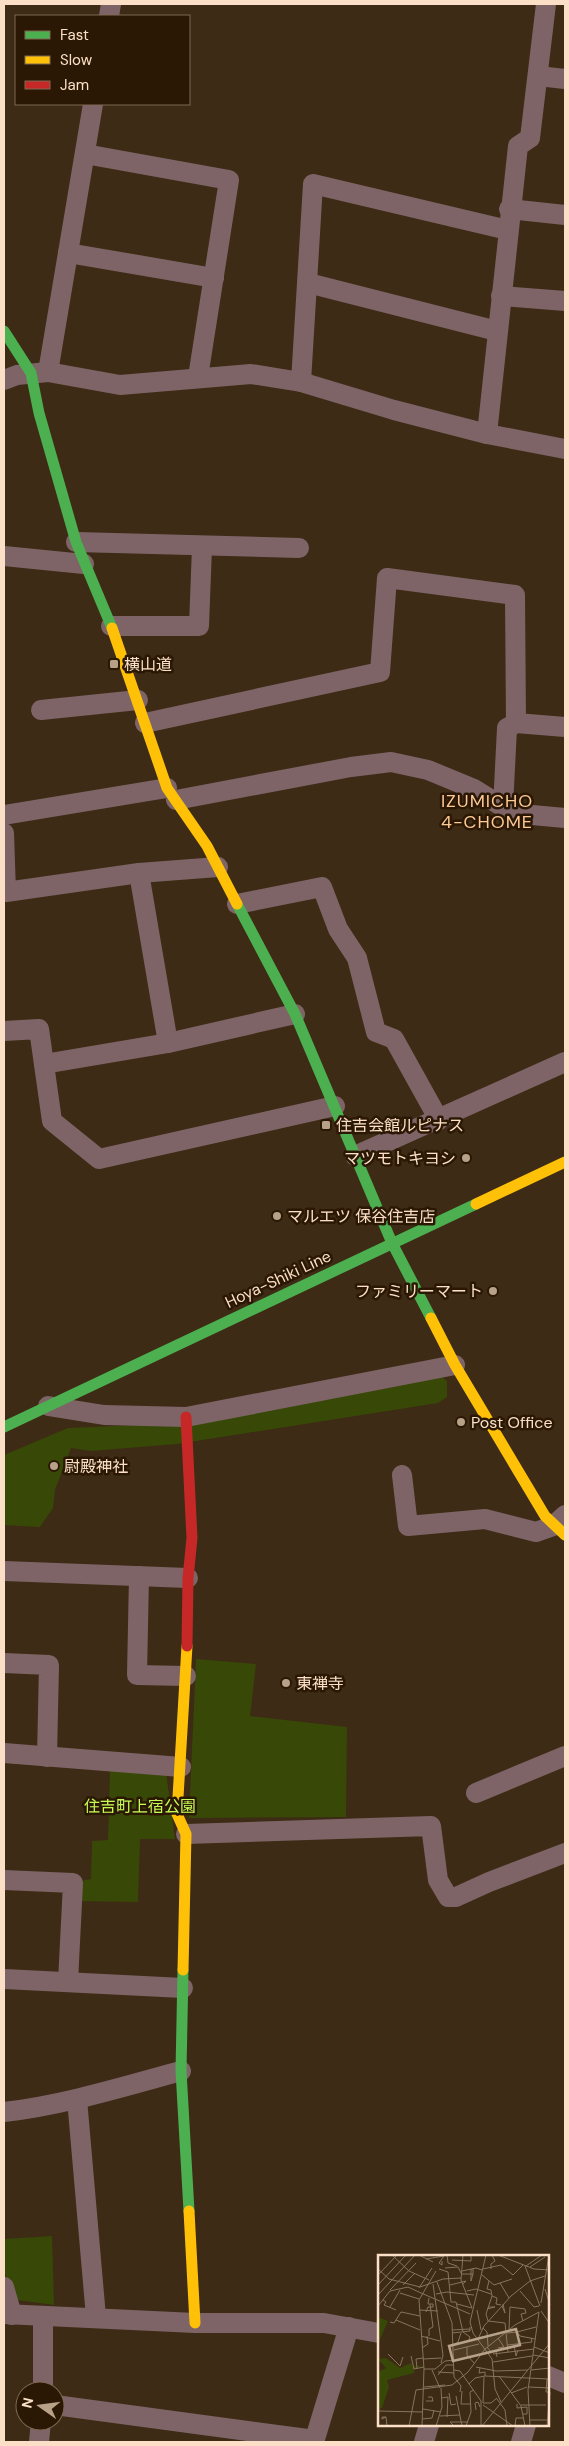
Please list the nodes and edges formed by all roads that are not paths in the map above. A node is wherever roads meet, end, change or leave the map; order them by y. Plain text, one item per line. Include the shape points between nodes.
1 (546, 4) edge
2 (538, 76) junction
3 (565, 79) edge
4 (93, 105) edge
5 (84, 154) junction
6 (509, 209) junction
7 (565, 215) edge
8 (508, 230) junction
9 (68, 252) junction
10 (214, 278) junction
11 (308, 283) junction
12 (501, 296) junction
13 (565, 301) edge
14 (497, 331) junction
15 (4, 332) edge
16 (39, 372) junction
17 (198, 377) junction
18 (4, 380) edge
19 (301, 382) junction
20 (487, 434) junction
21 (565, 450) edge
22 (76, 542) junction
23 (202, 546) junction
24 (299, 548) dead end
25 (4, 556) edge
26 (84, 564) junction
27 (111, 626) junction
28 (138, 700) junction
29 (41, 710) dead end
30 (145, 723) junction
31 (516, 723) junction
32 (565, 727) edge
33 (171, 794) junction
34 (503, 806) junction
35 (4, 815) edge
36 (565, 818) edge
37 (4, 834) edge
38 (218, 867) junction
39 (139, 873) junction
40 (236, 904) junction
41 (295, 1014) junction
42 (4, 1031) edge
43 (168, 1043) junction
44 (565, 1062) edge
45 (44, 1064) junction
46 (335, 1106) junction
47 (439, 1120) junction
48 (356, 1156) junction
49 (565, 1162) edge
50 (392, 1243) junction
51 (455, 1366) junction
52 (48, 1406) junction
53 (186, 1417) junction
54 (8, 1419) edge
55 (402, 1475) dead end
56 (561, 1525) edge
57 (4, 1571) edge
58 (139, 1576) junction
59 (188, 1578) junction
60 (4, 1663) edge
61 (186, 1676) junction
62 (4, 1753) edge
63 (565, 1756) edge
64 (47, 1757) junction
65 (181, 1767) junction
66 (476, 1793) dead end
67 (186, 1834) junction
68 (565, 1854) edge
69 (4, 1880) edge
70 (4, 1979) edge
71 (68, 1982) junction
72 (183, 1988) junction
73 (181, 2071) junction
74 (77, 2099) junction
75 (4, 2112) edge
76 (4, 2287) edge
77 (8, 2315) edge
78 (43, 2316) junction
79 (96, 2317) junction
80 (195, 2323) junction
81 (349, 2327) junction
82 (378, 2332) edge
83 (549, 2376) edge
84 (42, 2381) edge
85 (565, 2383) edge
86 (65, 2406) edge
87 (429, 2426) edge
88 (526, 2426) edge
89 (315, 2441) edge
90 (424, 2442) edge
91 (522, 2442) edge

1 - 2 street
2 - 3 street
2 - 6 street via 530,138 518,146
4 - 5 street
5 - 9 street
5 - 10 street via 229,180
6 - 7 street
6 - 8 street
8 - 11 street via 313,184
8 - 12 street
9 - 10 street
9 - 16 street
10 - 17 street
11 - 14 street
11 - 19 street
12 - 13 street
12 - 14 street
14 - 20 street
15 - 16 street
16 - 17 street via 120,385
16 - 18 street
16 - 22 street via 39,413
17 - 19 street via 251,374
19 - 20 street
20 - 21 street
22 - 23 street
22 - 26 street
23 - 24 street
23 - 27 street via 199,626
25 - 26 street
26 - 27 street
27 - 28 street
28 - 29 street
28 - 30 street
30 - 31 street via 380,672 387,578 515,595
30 - 33 street
31 - 32 street
31 - 34 street via 507,728
33 - 34 street via 391,762 428,770 474,789
33 - 35 street
33 - 38 street
34 - 36 street via 521,814
37 - 39 street via 6,892
38 - 39 street
38 - 40 street
39 - 43 street
40 - 41 street
40 - 47 street via 322,887 338,929 356,958 376,1032 394,1039
41 - 43 street
41 - 46 street
42 - 45 street via 39,1029
43 - 45 street
44 - 47 street
45 - 46 street via 52,1121 100,1159
46 - 48 street
47 - 48 street
48 - 50 street
49 - 50 street, Hoya-Shiki Line
50 - 51 street
50 - 52 street, Hoya-Shiki Line
51 - 53 street
51 - 56 street
52 - 53 street via 104,1415
52 - 54 street, Hoya-Shiki Line
53 - 59 street via 192,1538
55 - 56 street via 408,1526 485,1519 536,1532
57 - 58 street
58 - 59 street
58 - 61 street via 137,1675
59 - 61 street
60 - 64 street via 50,1665
61 - 65 street
62 - 64 street
63 - 66 street
64 - 65 street
65 - 67 street via 177,1814
67 - 68 street via 431,1826 438,1880 448,1897 456,1897
67 - 72 street
69 - 71 street via 73,1882
70 - 71 street
71 - 72 street
72 - 73 street
73 - 74 street
73 - 80 street
74 - 75 street
74 - 79 street
76 - 77 street
77 - 78 street
78 - 79 street
78 - 84 street
79 - 80 street
80 - 81 street
81 - 82 street
81 - 89 street
83 - 85 street
86 - 89 street
87 - 90 street
88 - 91 street

